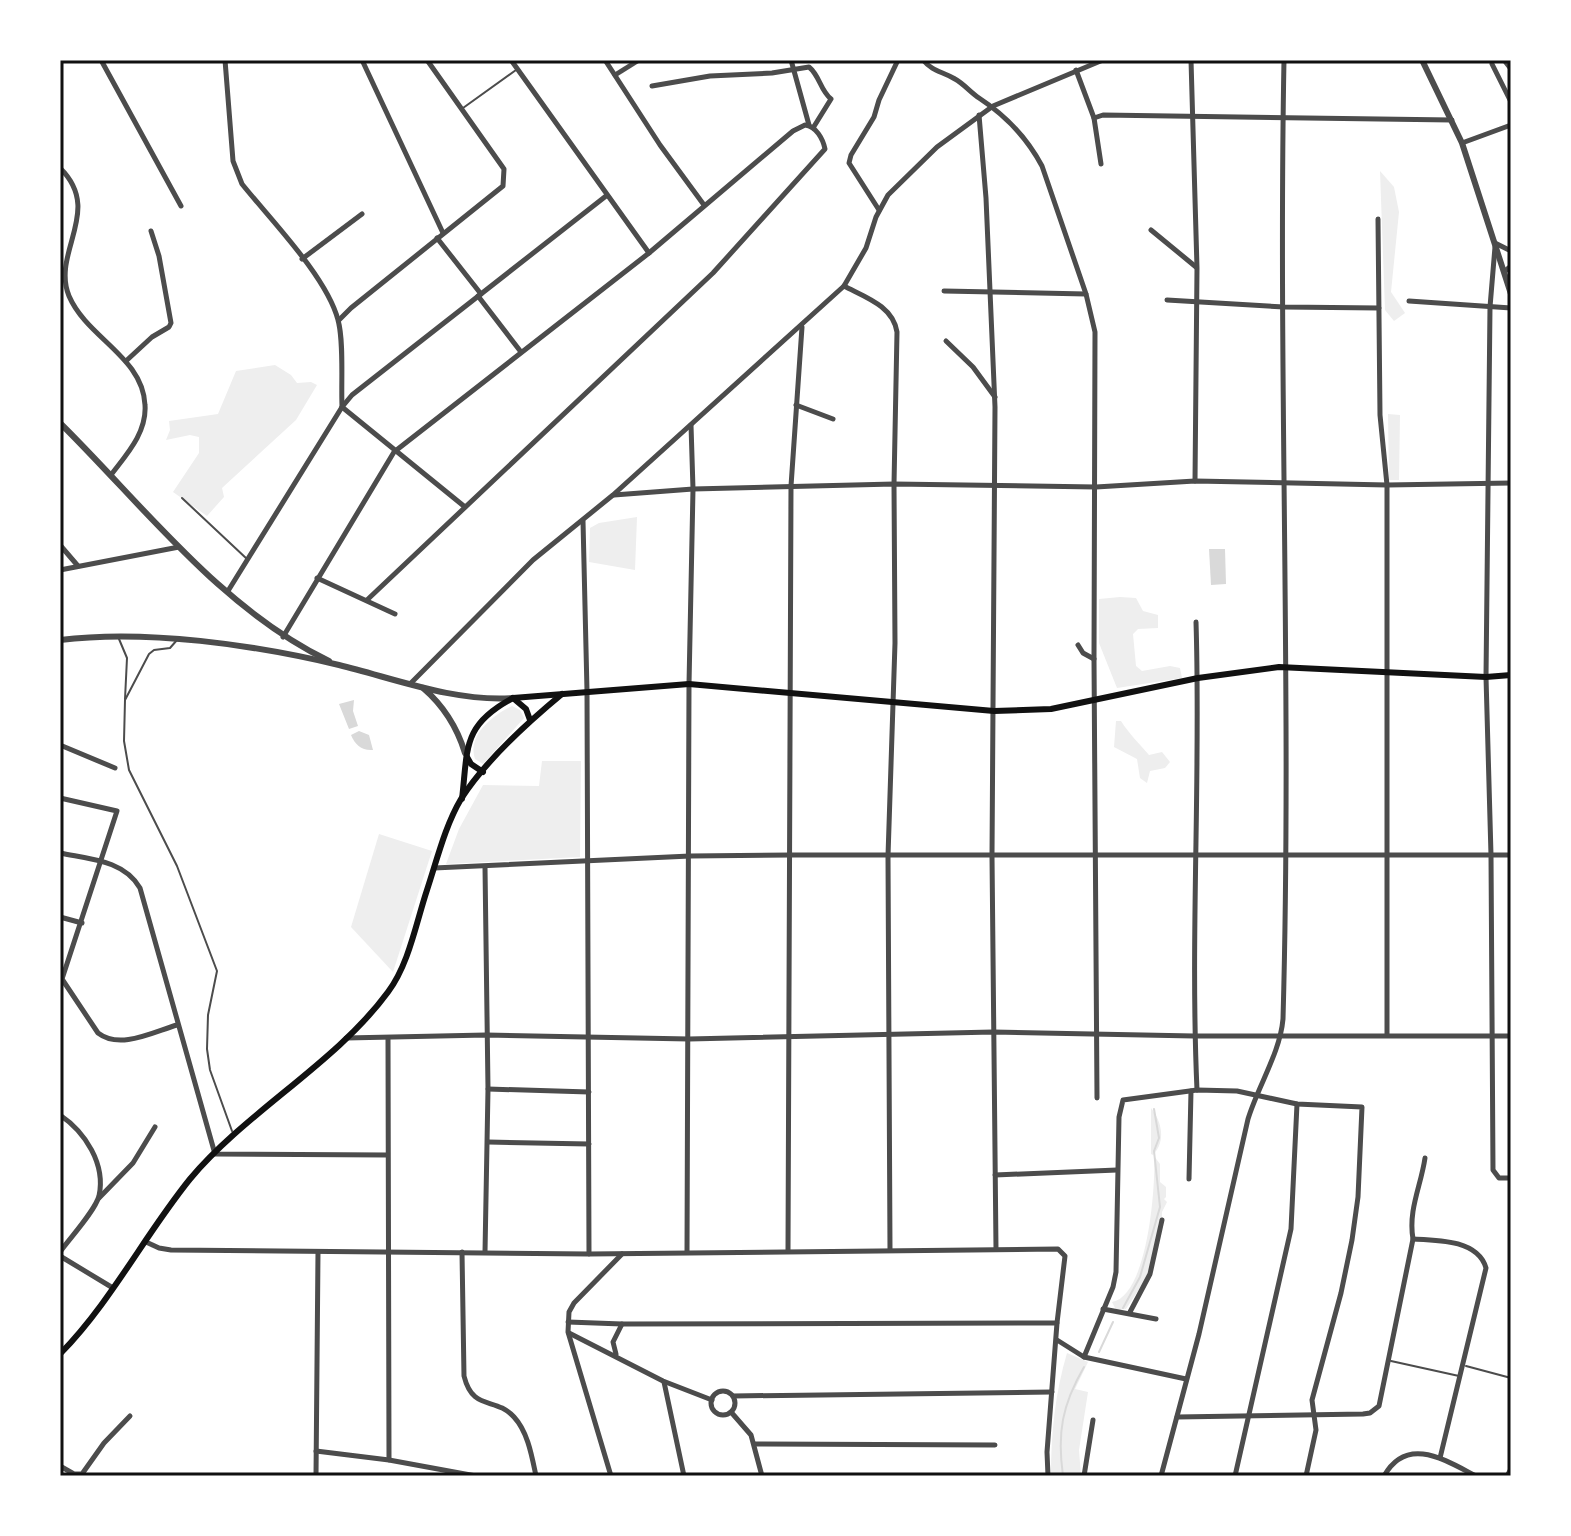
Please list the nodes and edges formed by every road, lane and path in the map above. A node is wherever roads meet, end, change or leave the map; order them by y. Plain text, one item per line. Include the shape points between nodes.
1 (101, 60) edge
2 (225, 60) edge
3 (362, 60) edge
4 (427, 60) edge
5 (511, 60) edge
6 (605, 60) edge
7 (639, 60) edge
8 (791, 60) edge
9 (898, 60) edge
10 (923, 60) edge
11 (1103, 60) edge
12 (1191, 60) edge
13 (1284, 60) edge
14 (1422, 60) edge
15 (1504, 60) edge
16 (1492, 64) dead end
17 (517, 69) junction
18 (1511, 69) edge
19 (1076, 70) junction
20 (793, 71) junction
21 (615, 75) junction
22 (652, 86) dead end
23 (1511, 102) edge
24 (993, 106) junction
25 (461, 109) junction
26 (979, 115) junction
27 (1193, 116) junction
28 (1283, 117) junction
29 (1094, 118) junction
30 (1452, 120) junction
31 (1511, 125) edge
32 (811, 126) junction
33 (1462, 143) junction
34 (1101, 164) dead end
35 (60, 168) edge
36 (606, 196) junction
37 (704, 205) junction
38 (181, 206) dead end
39 (879, 210) junction
40 (362, 214) dead end
41 (1378, 219) dead end
42 (1151, 230) dead end
43 (151, 231) dead end
44 (443, 233) junction
45 (437, 238) junction
46 (1495, 245) junction
47 (1511, 251) edge
48 (649, 253) junction
49 (302, 259) junction
50 (1511, 266) edge
51 (1197, 268) junction
52 (1504, 272) junction
53 (62, 283) edge
54 (844, 286) junction
55 (944, 291) dead end
56 (990, 291) junction
57 (1086, 294) junction
58 (1511, 294) edge
59 (479, 295) junction
60 (1167, 300) dead end
61 (1196, 301) junction
62 (1409, 301) dead end
63 (1284, 307) junction
64 (1490, 307) junction
65 (1379, 308) junction
66 (1511, 308) edge
67 (338, 321) junction
68 (802, 326) junction
69 (946, 341) dead end
70 (521, 352) junction
71 (126, 361) junction
72 (995, 397) junction
73 (796, 405) junction
74 (342, 407) junction
75 (833, 419) dead end
76 (60, 423) edge
77 (691, 425) junction
78 (394, 452) junction
79 (110, 476) junction
80 (1195, 481) junction
81 (1284, 483) junction
82 (1490, 483) junction
83 (1511, 483) edge
84 (894, 484) junction
85 (996, 485) junction
86 (1387, 485) junction
87 (791, 486) junction
88 (1096, 487) junction
89 (693, 489) junction
90 (613, 495) junction
91 (182, 498) dead end
92 (465, 507) junction
93 (583, 521) junction
94 (60, 545) edge
95 (180, 547) junction
96 (248, 560) junction
97 (79, 567) junction
98 (60, 570) edge
99 (317, 578) junction
100 (228, 591) junction
101 (367, 600) junction
102 (395, 614) dead end
103 (1196, 622) dead end
104 (283, 637) junction
105 (118, 638) junction
106 (60, 640) edge
107 (177, 640) junction
108 (1078, 645) dead end
109 (1094, 659) junction
110 (335, 664) junction
111 (1287, 666) junction
112 (1389, 671) junction
113 (1511, 675) edge
114 (1486, 677) junction
115 (1198, 678) junction
116 (411, 683) junction
117 (689, 684) junction
118 (420, 686) junction
119 (587, 691) junction
120 (791, 691) junction
121 (562, 694) junction
122 (513, 698) junction
123 (125, 700) junction
124 (893, 701) junction
125 (1095, 702) junction
126 (994, 711) junction
127 (530, 720) junction
128 (60, 745) edge
129 (465, 753) junction
130 (115, 768) dead end
131 (483, 772) junction
132 (60, 798) edge
133 (462, 799) junction
134 (60, 853) edge
135 (791, 855) junction
136 (1096, 855) junction
137 (1197, 855) junction
138 (1288, 855) junction
139 (1389, 855) junction
140 (1491, 855) junction
141 (1511, 855) edge
142 (690, 856) junction
143 (888, 856) junction
144 (992, 856) junction
145 (102, 862) junction
146 (586, 862) junction
147 (485, 867) junction
148 (434, 868) junction
149 (60, 917) edge
150 (82, 923) junction
151 (61, 979) edge
152 (177, 1025) junction
153 (993, 1032) junction
154 (486, 1035) junction
155 (891, 1035) junction
156 (1097, 1035) junction
157 (1282, 1035) junction
158 (1387, 1035) junction
159 (1492, 1035) junction
160 (589, 1036) junction
161 (790, 1036) junction
162 (1194, 1036) junction
163 (1511, 1036) edge
164 (345, 1038) junction
165 (388, 1038) junction
166 (689, 1039) junction
167 (488, 1089) junction
168 (1194, 1091) junction
169 (589, 1092) junction
170 (1255, 1093) junction
171 (1097, 1098) dead end
172 (1297, 1104) junction
173 (60, 1115) edge
174 (155, 1127) dead end
175 (234, 1136) junction
176 (488, 1142) junction
177 (589, 1144) junction
178 (215, 1154) junction
179 (387, 1155) junction
180 (1425, 1158) dead end
181 (1117, 1170) junction
182 (995, 1175) junction
183 (1511, 1178) edge
184 (1189, 1179) dead end
185 (99, 1198) junction
186 (1162, 1220) dead end
187 (1413, 1239) junction
188 (146, 1242) junction
189 (996, 1249) junction
190 (890, 1250) junction
191 (387, 1251) junction
192 (788, 1251) junction
193 (318, 1252) junction
194 (462, 1252) junction
195 (485, 1252) junction
196 (687, 1252) junction
197 (623, 1253) junction
198 (60, 1254) edge
199 (589, 1254) junction
200 (113, 1288) junction
201 (1103, 1309) junction
202 (1130, 1312) junction
203 (1156, 1319) dead end
204 (568, 1322) junction
205 (1057, 1323) junction
206 (622, 1324) junction
207 (568, 1332) junction
208 (1057, 1340) junction
209 (60, 1354) edge
210 (616, 1355) junction
211 (1084, 1357) junction
212 (1389, 1361) junction
213 (1463, 1366) junction
214 (1461, 1377) junction
215 (1511, 1378) edge
216 (1186, 1379) junction
217 (663, 1381) junction
218 (1052, 1392) junction
219 (733, 1396) junction
220 (712, 1400) junction
221 (731, 1412) junction
222 (1250, 1415) junction
223 (130, 1416) dead end
224 (1177, 1417) junction
225 (1314, 1417) junction
226 (1093, 1420) dead end
227 (755, 1444) junction
228 (995, 1445) dead end
229 (316, 1451) junction
230 (1440, 1458) junction
231 (389, 1460) junction
232 (60, 1466) edge
233 (1511, 1469) edge
234 (316, 1476) edge
235 (476, 1476) edge
236 (536, 1476) edge
237 (611, 1476) edge
238 (684, 1476) edge
239 (762, 1476) edge
240 (1048, 1476) edge
241 (1084, 1476) edge
242 (1161, 1476) edge
243 (1235, 1476) edge
244 (1306, 1476) edge
245 (1384, 1476) edge
246 (1476, 1476) edge
247 (1507, 1476) edge

1 - 38 street
2 - 49 street via 236,173
3 - 44 street
4 - 25 street
5 - 17 street
6 - 21 street
7 - 21 street
8 - 20 street
9 - 39 street via 849,163
10 - 24 street via 932,71 954,78
11 - 19 street
12 - 27 street
13 - 28 street
14 - 30 street
15 - 18 street
16 - 23 street
17 - 25 lane
17 - 36 street
19 - 24 street
19 - 29 street
20 - 22 street
20 - 32 street
20 - 32 street via 812,68 831,99
21 - 37 street
24 - 26 street
24 - 57 street via 1042,166
25 - 44 street via 504,169 505,181
26 - 39 street via 937,147
26 - 56 street
27 - 28 street
27 - 29 street
27 - 51 street
28 - 30 street
28 - 63 street
29 - 34 street
30 - 33 street
31 - 33 street
32 - 37 street via 793,131
32 - 92 street via 826,147 713,273
33 - 46 street
35 - 53 street via 74,186 79,205
36 - 48 street
36 - 59 street
37 - 48 street
39 - 54 street via 866,248
40 - 49 street
41 - 65 street
42 - 51 street
43 - 71 street via 171,323
44 - 45 street
45 - 59 street
45 - 67 street
46 - 47 street
46 - 52 street
46 - 64 street
48 - 70 street
49 - 67 street
50 - 52 street
51 - 61 street
52 - 58 street
53 - 71 street via 81,315
54 - 68 street
54 - 84 street via 875,302 896,323
55 - 56 street
56 - 57 street
56 - 72 street
57 - 88 street via 1095,332
59 - 70 street
59 - 74 street
60 - 61 street
61 - 63 street
61 - 80 street
62 - 64 street
63 - 65 street
63 - 81 street
64 - 66 street
64 - 82 street
65 - 86 street
67 - 74 street
68 - 73 street
68 - 77 street
69 - 72 street
70 - 78 street
71 - 79 street via 143,391 145,418
72 - 85 street
73 - 75 street
73 - 87 street
74 - 78 street
74 - 96 street
76 - 79 street
77 - 89 street
77 - 90 street
78 - 92 street
78 - 99 street
79 - 95 street
80 - 81 street
80 - 88 street
81 - 86 street
81 - 111 street
82 - 83 street
82 - 86 street
82 - 114 street
84 - 85 street
84 - 87 street
84 - 124 street
85 - 88 street
85 - 126 street
86 - 112 street
87 - 89 street
87 - 120 street
88 - 109 street
89 - 90 street
89 - 117 street
90 - 93 street
91 - 96 lane
92 - 101 street
93 - 116 street via 533,560
93 - 119 street
94 - 97 street
95 - 97 street
95 - 100 street
96 - 100 street
97 - 98 street
99 - 101 street
99 - 104 street
100 - 104 street
101 - 102 street
103 - 115 street
104 - 110 street
105 - 106 street
105 - 107 street
105 - 123 lane via 127,658
107 - 110 street
107 - 123 lane via 170,648 151,651
108 - 109 street
109 - 125 street
110 - 116 street
111 - 112 main road
111 - 115 main road
111 - 138 street
112 - 114 main road
112 - 139 street
113 - 114 main road
114 - 140 street
115 - 125 main road
115 - 137 street
116 - 118 street
117 - 119 main road
117 - 120 main road
117 - 142 street
118 - 122 street via 477,698
118 - 129 street via 442,707
119 - 121 main road
119 - 146 street
120 - 124 main road
120 - 135 street
121 - 122 main road
121 - 127 main road
122 - 127 main road
122 - 129 main road via 477,726
123 - 175 lane via 130,775 177,866 217,971 207,1049
124 - 126 main road
124 - 143 street
125 - 126 main road
125 - 136 street
126 - 144 street
127 - 131 main road
128 - 130 street
129 - 131 main road
129 - 133 main road
131 - 133 main road
132 - 145 street via 117,811
133 - 148 main road
134 - 145 street
135 - 142 street
135 - 143 street
135 - 161 street
136 - 137 street
136 - 144 street
136 - 156 street
137 - 138 street
137 - 162 street
138 - 139 street
138 - 157 street
139 - 140 street
139 - 158 street
140 - 141 street
140 - 159 street
142 - 146 street
142 - 166 street
143 - 144 street
143 - 155 street
144 - 153 street
145 - 150 street
145 - 152 street via 130,873 140,888
146 - 147 street
146 - 160 street
147 - 148 street
147 - 154 street
148 - 164 main road via 398,976
149 - 150 street
150 - 151 street
151 - 152 street via 106,1039 125,1040
152 - 178 street
153 - 155 street
153 - 156 street
153 - 182 street
154 - 160 street
154 - 165 street
154 - 167 street
155 - 161 street
155 - 190 street
156 - 162 street
156 - 171 street
157 - 158 street
157 - 162 street
157 - 170 street
158 - 159 street
159 - 163 street
159 - 183 street via 1493,1170 1499,1178
160 - 166 street
160 - 169 street
161 - 166 street
161 - 192 street
162 - 168 street
164 - 165 street
164 - 175 main road
165 - 179 street
166 - 196 street
167 - 169 street
167 - 176 street
168 - 170 street
168 - 181 street via 1127,1098 1120,1104
168 - 184 street
169 - 177 street
170 - 172 street
170 - 216 street
172 - 222 street via 1291,1229
172 - 225 street via 1358,1105 1363,1114 1352,1240 1312,1400
173 - 185 street via 92,1151 99,1168
174 - 185 street via 133,1163
175 - 178 main road
176 - 177 street
176 - 195 street
177 - 199 street
178 - 179 street
178 - 188 main road
179 - 191 street
180 - 187 street via 1411,1215
181 - 182 street
181 - 201 street via 1116,1272
182 - 189 street
185 - 198 street
186 - 202 street via 1150,1274
187 - 212 street
187 - 213 street via 1468,1247 1483,1259 1486,1276
188 - 193 street via 171,1250
188 - 200 main road
189 - 190 street
189 - 205 street via 1058,1249 1065,1256
190 - 192 street
191 - 193 street
191 - 194 street
191 - 231 street
192 - 196 street
193 - 229 street
194 - 195 street
194 - 236 street via 467,1388 480,1402 516,1418
195 - 199 street
196 - 197 street
197 - 199 street
197 - 204 street via 574,1303
198 - 200 street
200 - 209 main road
201 - 202 street
201 - 211 street
202 - 203 street
204 - 206 street
204 - 207 street
205 - 206 street
205 - 208 street
206 - 210 street via 613,1342
207 - 210 street
207 - 237 street
208 - 211 street
208 - 218 street
210 - 217 street
211 - 216 street
212 - 214 lane
212 - 225 street via 1375,1410
213 - 214 street
213 - 215 lane
214 - 230 street
216 - 224 street
217 - 220 street
217 - 238 street
218 - 219 street
218 - 240 street
219 - 220 street via 720,1391
219 - 221 street
220 - 221 street via 717,1413
221 - 227 street
222 - 224 street
222 - 225 street
222 - 243 street
223 - 232 street via 82,1474
224 - 242 street
225 - 244 street
226 - 241 street
227 - 228 street
227 - 239 street
229 - 231 street
229 - 234 street
230 - 245 street via 1406,1454
230 - 246 street
231 - 235 street
233 - 247 street

